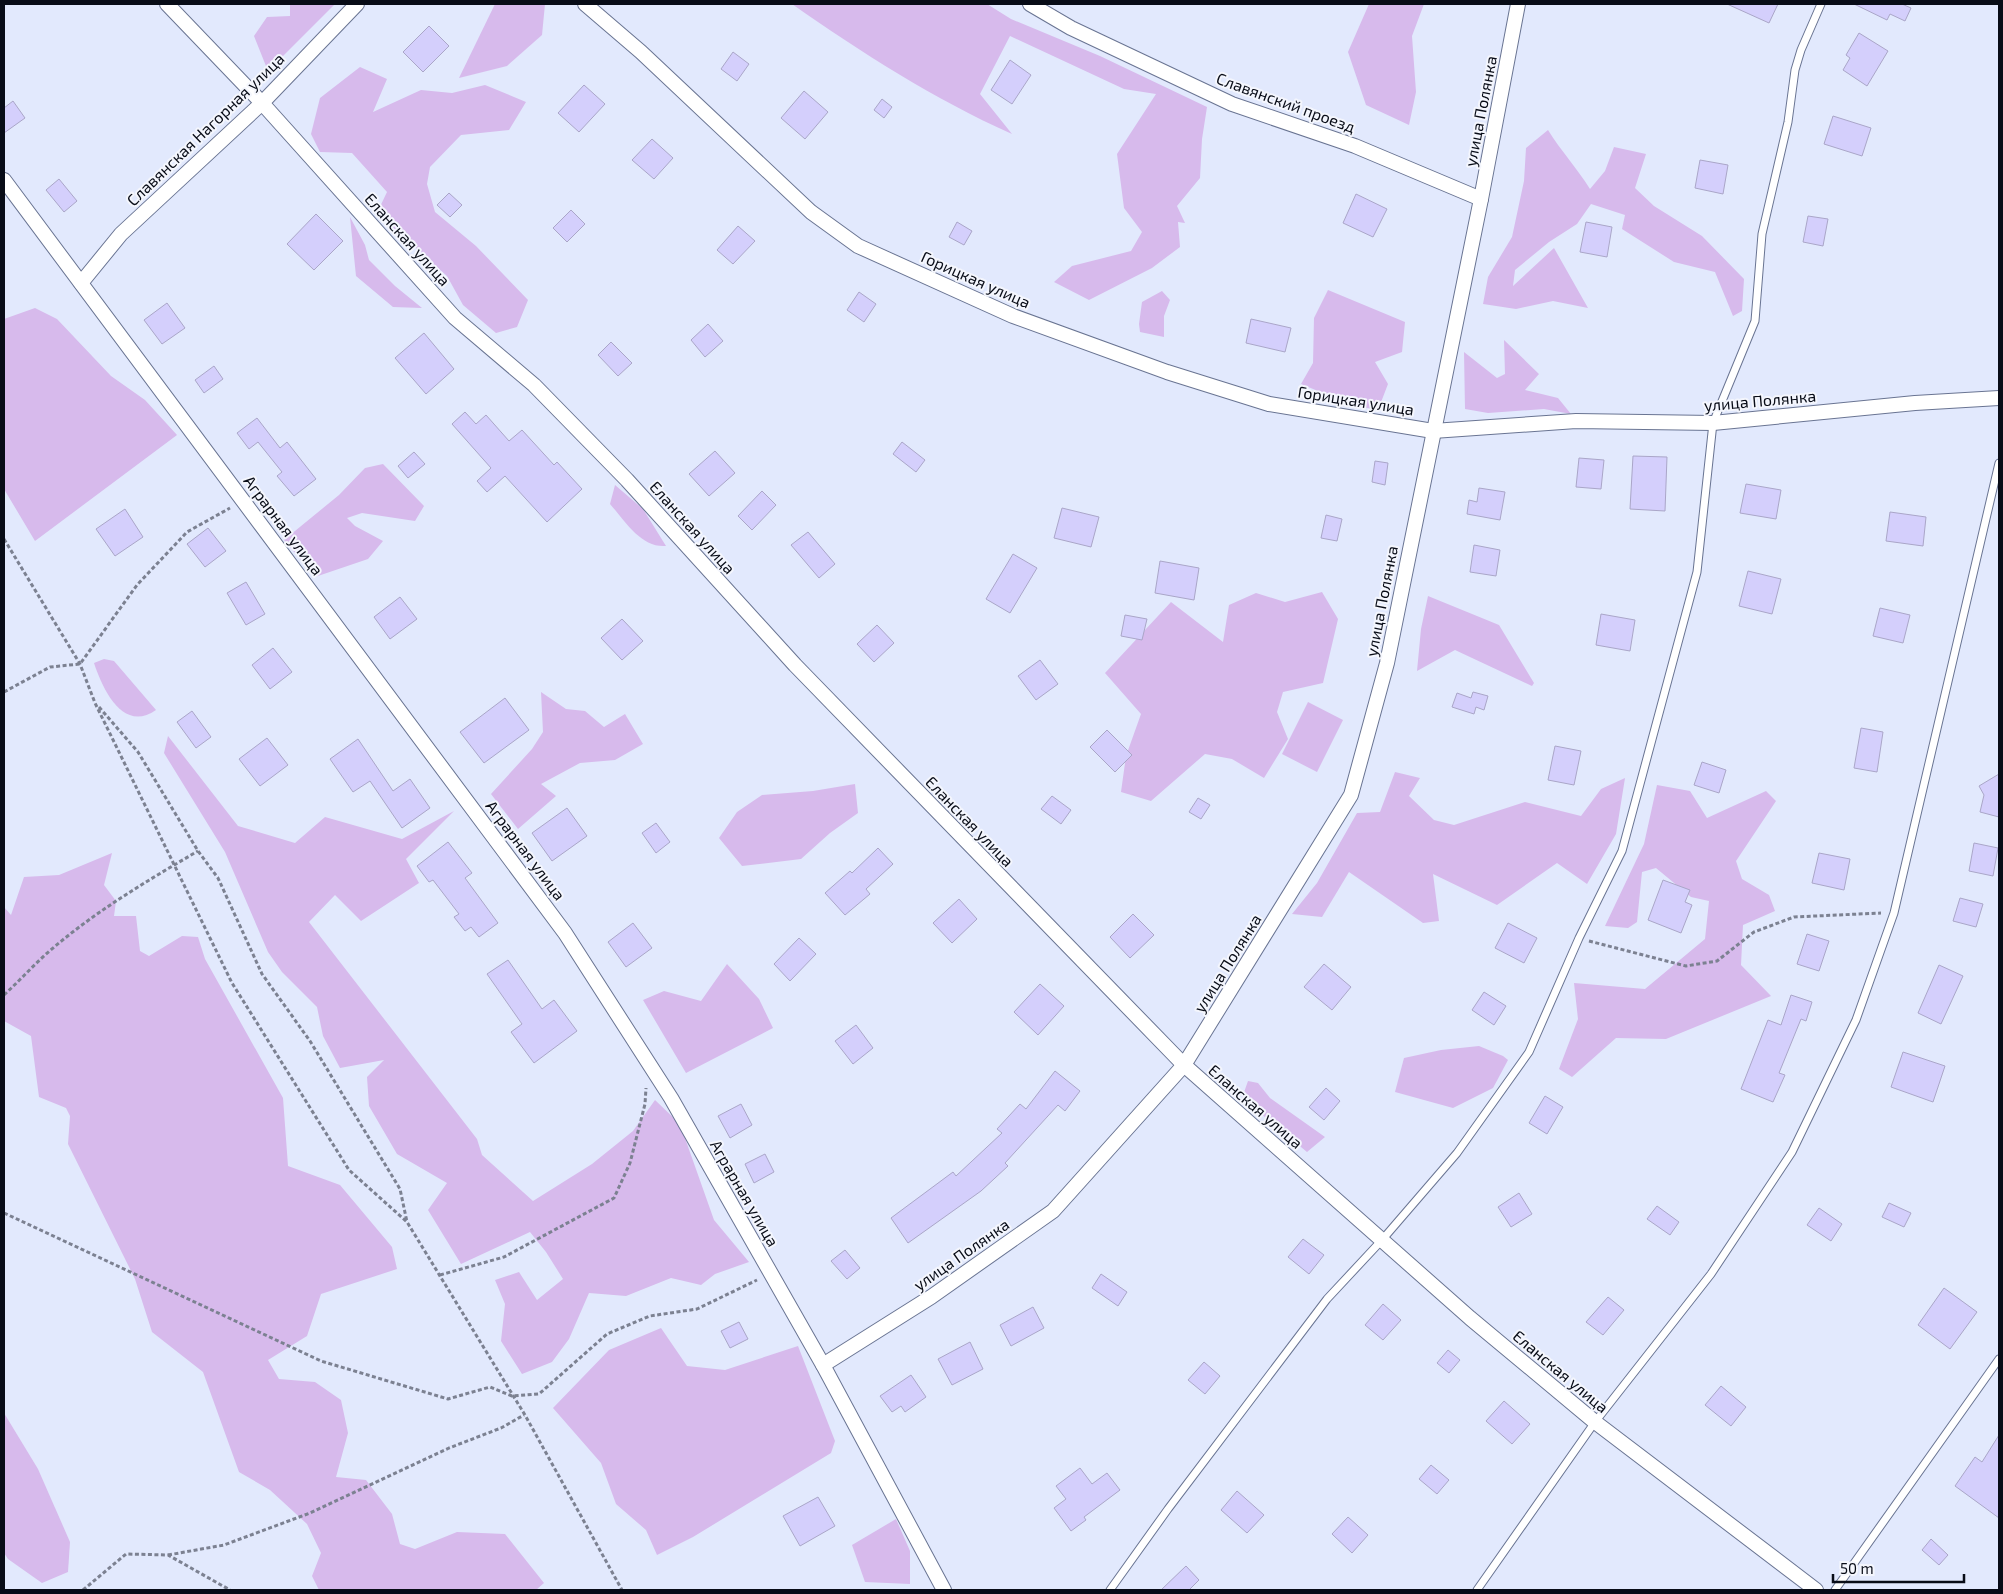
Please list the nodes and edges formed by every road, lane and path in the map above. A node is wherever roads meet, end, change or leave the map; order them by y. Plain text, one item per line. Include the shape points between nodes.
1 (167, 4) edge
2 (357, 4) edge
3 (585, 4) edge
4 (1030, 4) edge
5 (1518, 4) edge
6 (1821, 4) edge
7 (262, 103) junction
8 (4, 180) edge
9 (1481, 199) junction
10 (81, 283) junction
11 (1999, 398) edge
12 (1713, 423) junction
13 (1433, 431) junction
14 (1999, 463) edge
15 (244, 501) junction
16 (4, 539) edge
17 (80, 664) junction
18 (4, 692) edge
19 (95, 703) junction
20 (198, 851) junction
21 (174, 865) junction
22 (1894, 912) junction
23 (1579, 938) junction
24 (4, 995) edge
25 (648, 1062) junction
26 (1184, 1065) junction
27 (4, 1213) edge
28 (407, 1222) junction
29 (1382, 1240) junction
30 (771, 1274) junction
31 (440, 1275) junction
32 (1999, 1359) edge
33 (823, 1366) junction
34 (512, 1396) junction
35 (524, 1415) junction
36 (1595, 1422) junction
37 (168, 1556) junction
38 (83, 1590) edge
39 (230, 1590) edge
40 (622, 1590) edge
41 (944, 1590) edge
42 (1110, 1590) edge
43 (1477, 1590) edge
44 (1816, 1590) edge
45 (1835, 1590) edge

1 - 7 street, Еланская улица
2 - 7 street, Славянская Нагорная улица
3 - 13 street, Горицкая улица via 641,52 811,212 858,246 1013,316 1167,372 1269,404
4 - 9 street, Славянский проезд via 1071,28 1232,104 1355,146
5 - 9 street, улица Полянка
6 - 12 lane via 1800,50 1795,70 1788,122 1762,234 1755,321
7 - 10 street, Славянская Нагорная улица via 121,234
7 - 26 street, Еланская улица via 455,318 534,385 627,480 795,665
8 - 10 street, Аграрная улица
9 - 13 street, улица Полянка
10 - 15 street, Аграрная улица
11 - 12 street, улица Полянка via 1915,402
12 - 13 street, улица Полянка via 1576,421
12 - 23 lane via 1695,581 1622,851
13 - 26 street, улица Полянка via 1387,663 1351,795
14 - 22 lane
15 - 17 path via 187,532 137,585
15 - 25 street, Аграрная улица via 565,932
16 - 17 path
17 - 18 path via 50,668
17 - 19 path
19 - 20 path via 138,752
19 - 21 path
20 - 21 path
20 - 28 path via 218,878 262,974 310,1041 400,1189
21 - 24 path via 139,886 53,949
21 - 28 path via 232,983 349,1170
22 - 23 path via 1794,917 1754,932 1717,961 1686,966
22 - 36 lane via 1856,1020 1792,1152 1711,1274
23 - 29 lane via 1529,1052 1457,1153
25 - 30 street, Аграрная улица
25 - 31 path via 645,1104 630,1163 614,1198 504,1257
26 - 29 street, Еланская улица
26 - 33 street, улица Полянка via 1053,1212 931,1298
27 - 34 path via 321,1361 448,1399 490,1387
28 - 31 path
29 - 36 street, Еланская улица
29 - 42 lane via 1327,1299
30 - 33 street, Аграрная улица
30 - 34 path via 697,1309 650,1316 607,1334 539,1394
31 - 34 path
32 - 45 lane
33 - 41 street, Аграрная улица
34 - 35 path
35 - 37 path via 310,1512 224,1545
35 - 40 path
36 - 43 lane
36 - 44 street, Еланская улица
37 - 38 path via 126,1554
37 - 39 path

